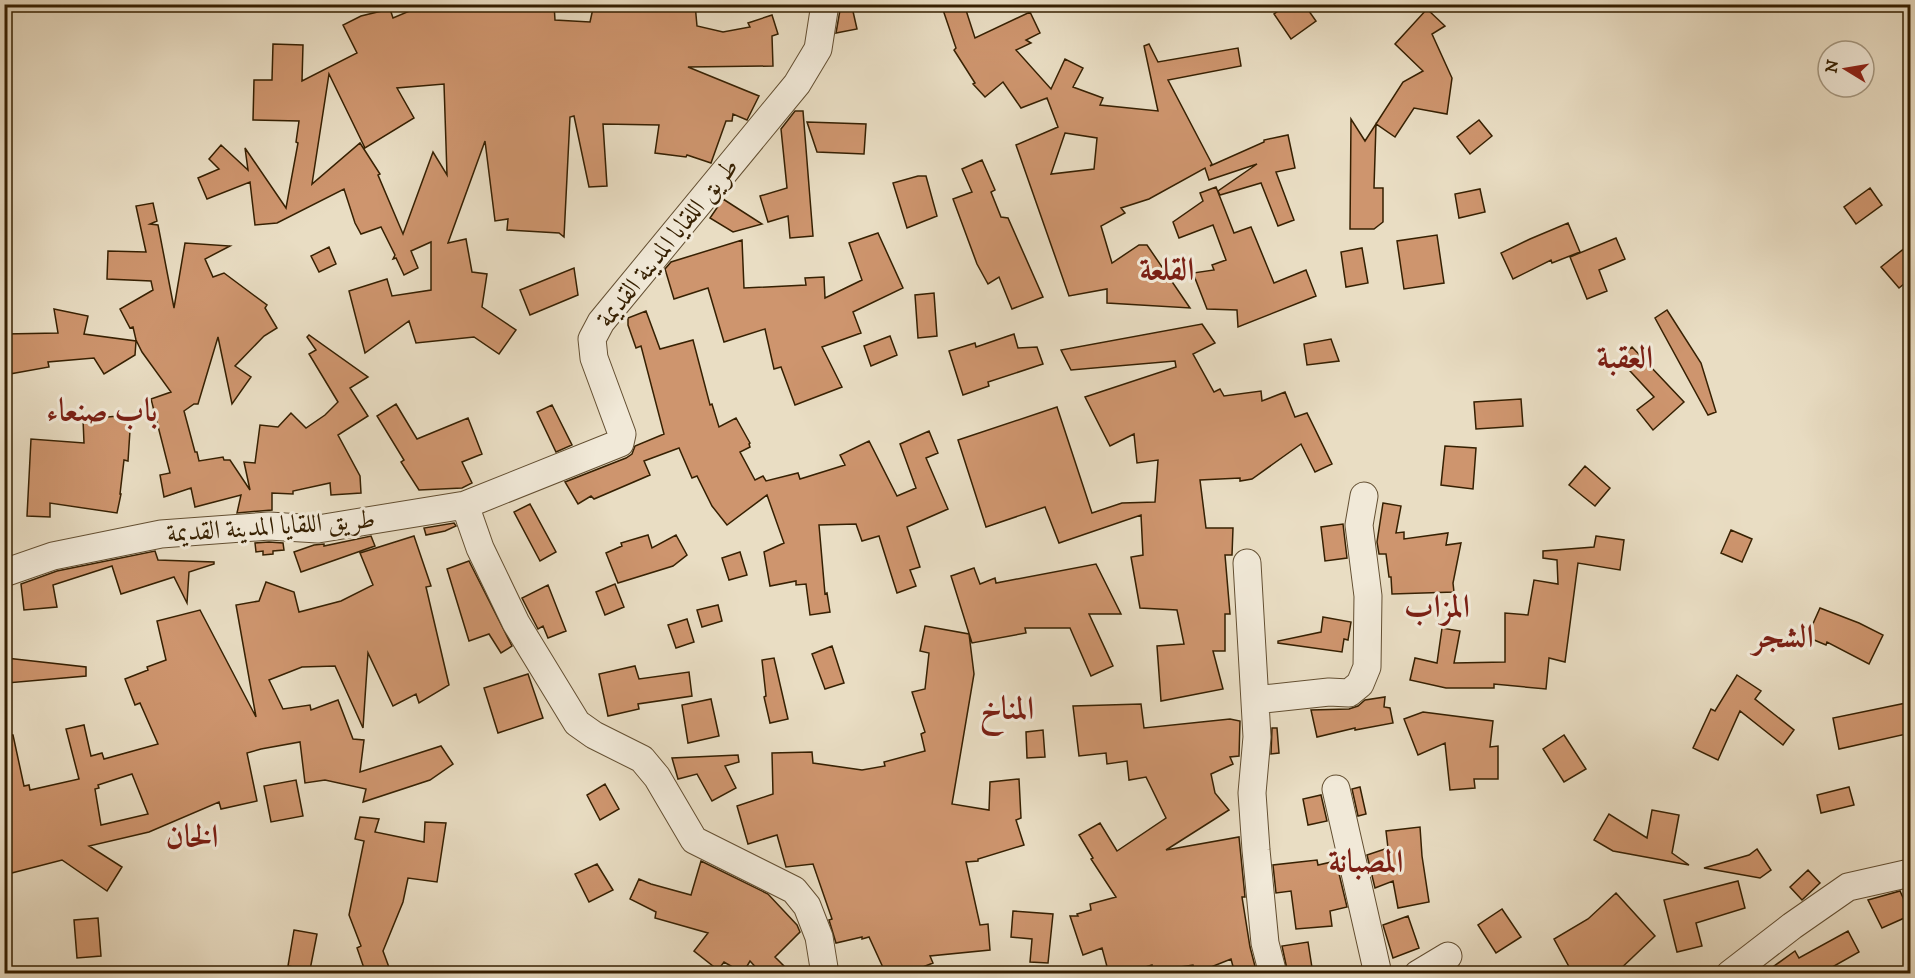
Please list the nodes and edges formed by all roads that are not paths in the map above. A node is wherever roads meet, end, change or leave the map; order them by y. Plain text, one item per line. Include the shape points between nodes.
1 (825, 4) edge
2 (1364, 496) dead end
3 (465, 505) junction
4 (1247, 563) dead end
5 (4, 573) edge
6 (1255, 700) junction
7 (1336, 789) dead end
8 (1911, 873) edge
9 (1448, 956) dead end
10 (825, 974) edge
11 (1273, 974) edge
12 (1378, 974) edge
13 (1418, 974) edge
14 (1730, 974) edge

1 - 3 street, طريق اللقايا المدينة القديمة via 818,49 797,84 601,322 592,339 594,358 622,434 620,443
2 - 6 street via 1359,525 1368,608 1367,667 1360,684 1349,693
3 - 5 street, طريق اللقايا المدينة القديمة via 318,529 269,526 161,534 53,556
3 - 10 street via 480,548 516,623 577,723 642,759 694,840 794,890 807,906 819,937
4 - 6 street
6 - 11 street via 1257,737 1252,793 1265,943
7 - 12 street
8 - 14 street via 1848,886
9 - 13 street

